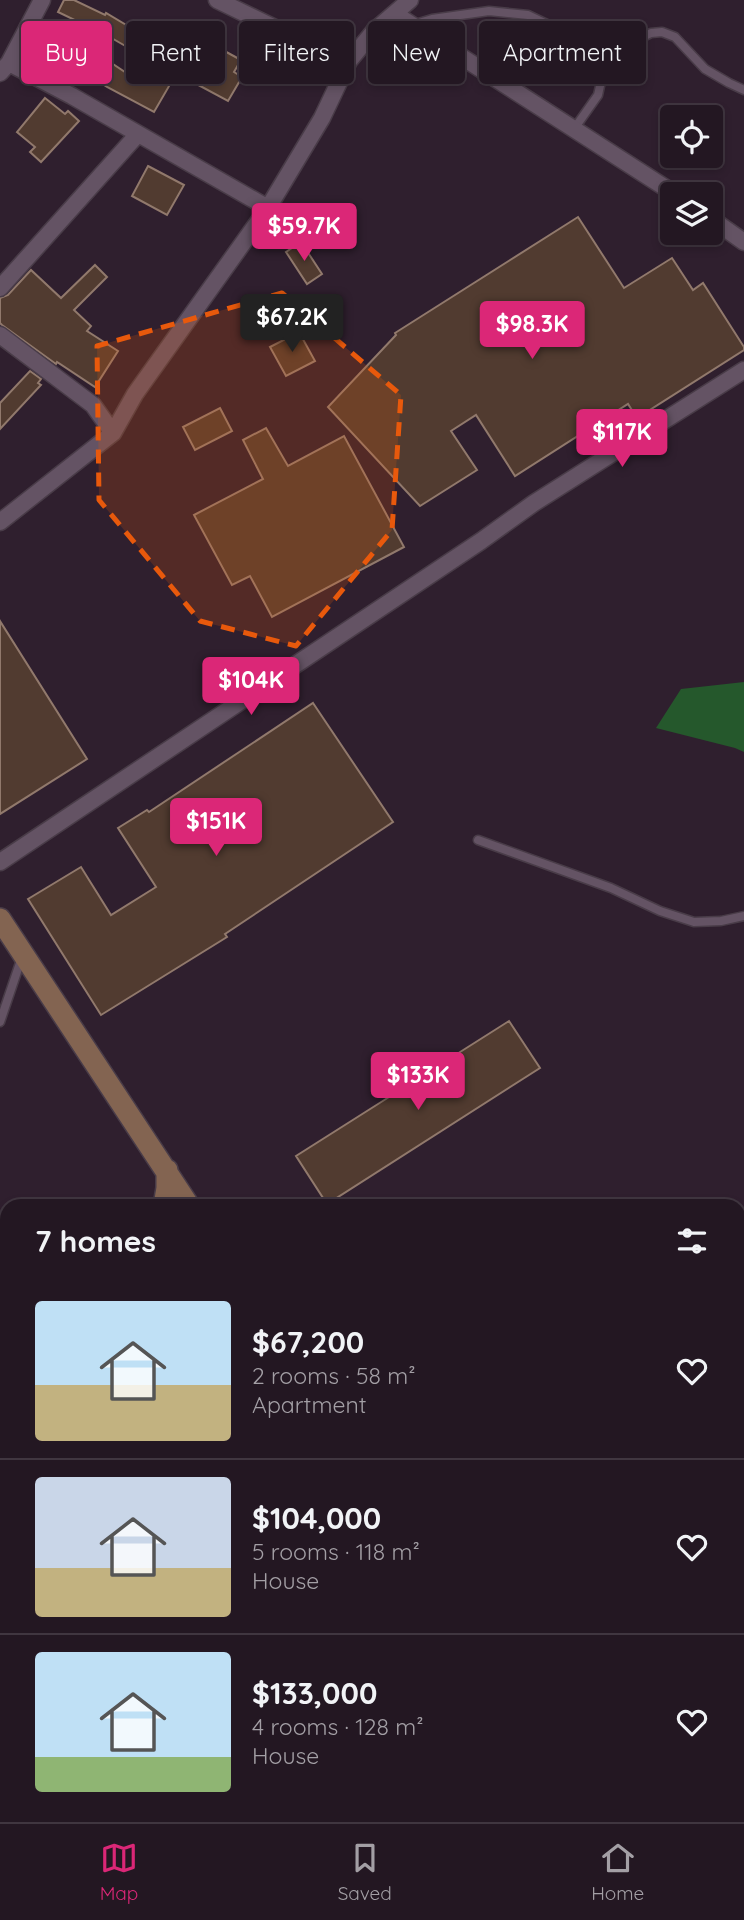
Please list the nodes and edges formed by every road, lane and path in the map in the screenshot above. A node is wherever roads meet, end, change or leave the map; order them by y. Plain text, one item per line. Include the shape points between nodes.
1 (42, 0) edge
2 (217, 0) edge
3 (410, 0) edge
4 (395, 15) junction
5 (260, 21) edge
6 (405, 21) edge
7 (425, 21) edge
8 (541, 21) edge
9 (646, 36) edge
10 (354, 55) edge
11 (465, 59) edge
12 (4, 68) edge
13 (338, 84) edge
14 (600, 84) edge
15 (744, 90) edge
16 (574, 129) junction
17 (138, 134) junction
18 (660, 184) edge
19 (268, 208) junction
20 (723, 227) edge
21 (744, 242) edge
22 (0, 288) edge
23 (0, 335) edge
24 (744, 370) edge
25 (113, 433) junction
26 (0, 522) edge
27 (478, 840) dead end
28 (0, 862) edge
29 (744, 916) edge
30 (0, 919) edge
31 (23, 955) junction
32 (0, 1022) edge
33 (167, 1170) junction
34 (165, 1199) edge
35 (185, 1199) edge

1 - 12 street
2 - 5 street
3 - 4 street
4 - 6 street
4 - 10 street
7 - 8 lane via 489,11 528,15
9 - 15 lane via 662,32 675,37 705,69
11 - 16 street
12 - 17 street via 72,96
13 - 19 street
14 - 16 lane
16 - 18 street
17 - 19 street
17 - 22 street
19 - 25 street via 135,394
20 - 21 street
23 - 25 street via 93,405
24 - 28 street via 534,503
25 - 26 street
27 - 29 lane via 694,922
30 - 31 street
31 - 32 lane
31 - 33 street
33 - 34 street
33 - 35 street

